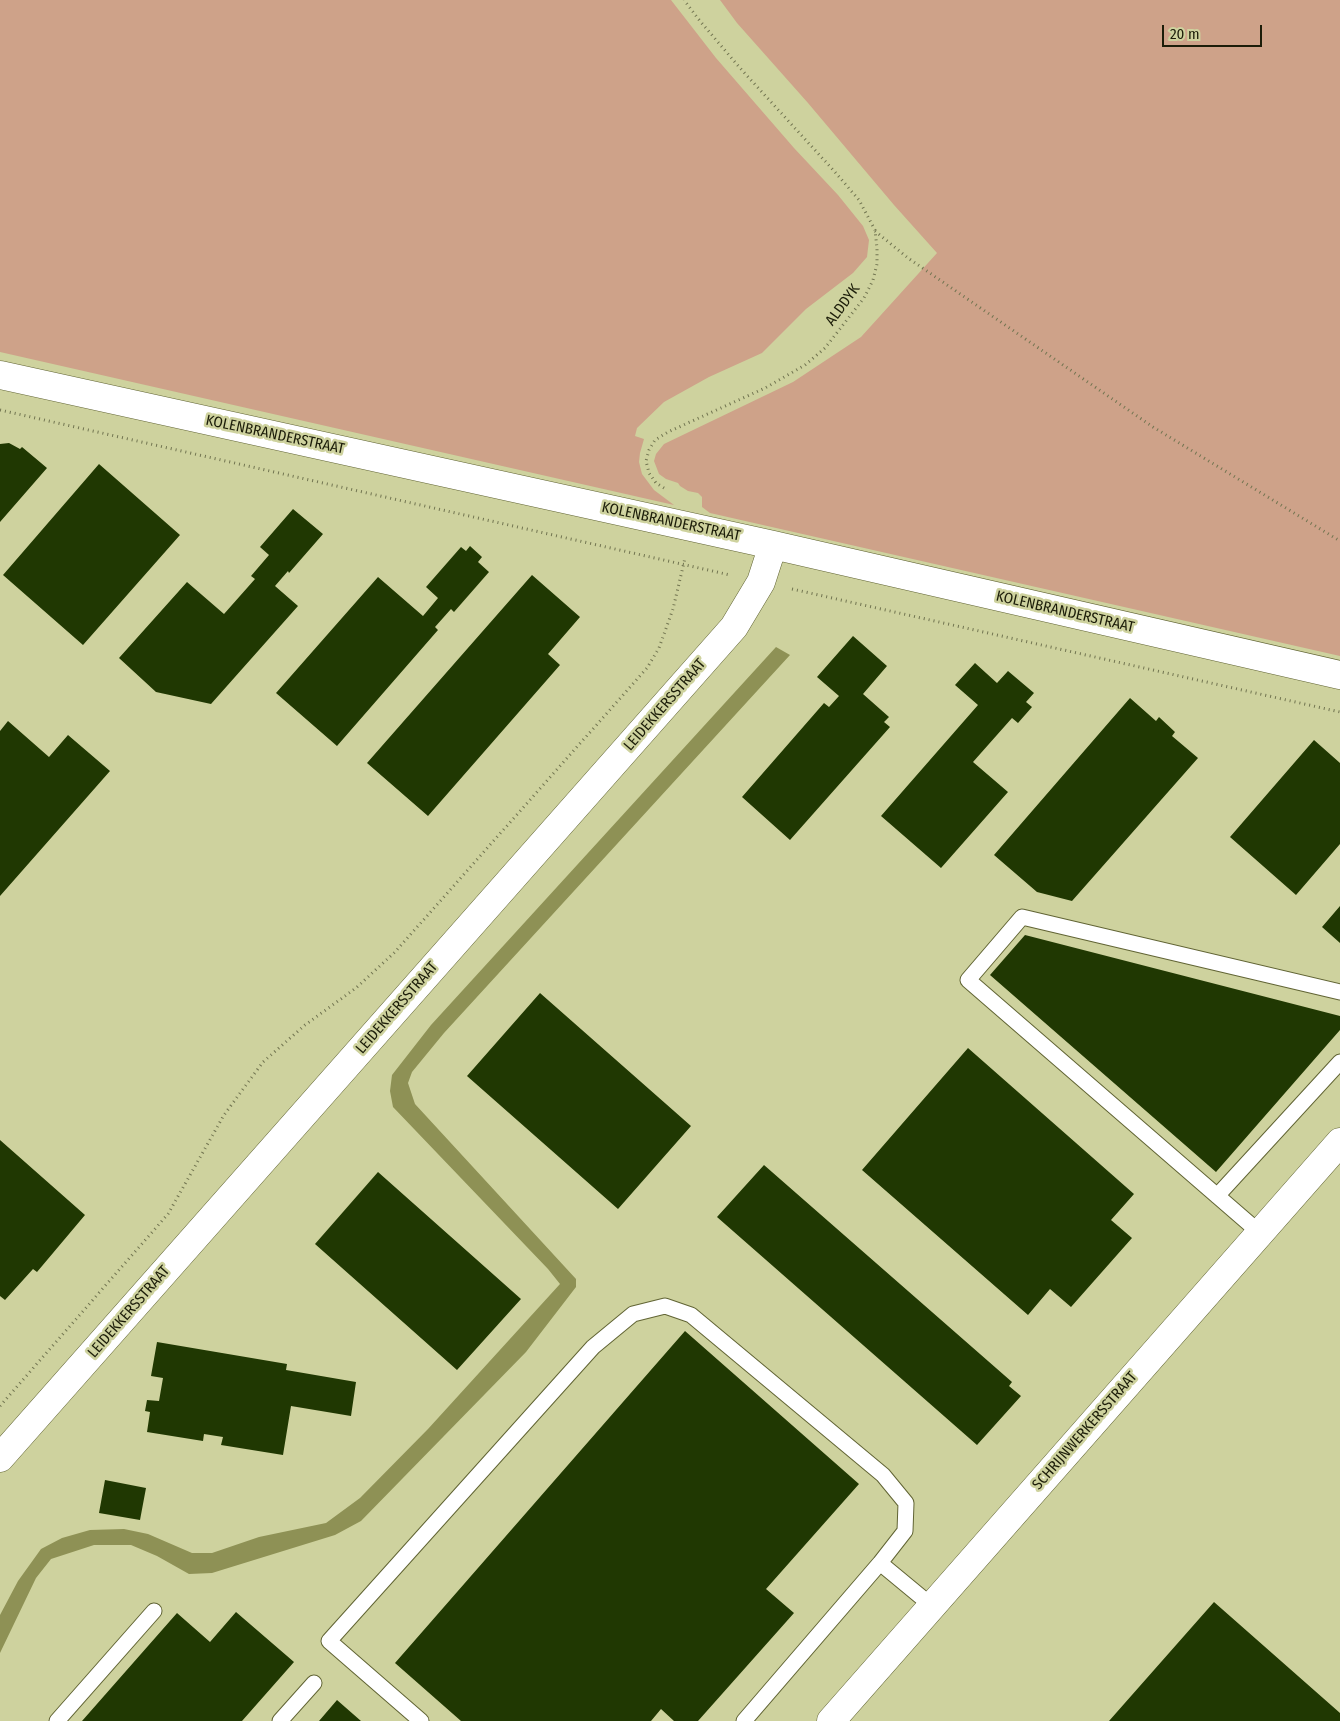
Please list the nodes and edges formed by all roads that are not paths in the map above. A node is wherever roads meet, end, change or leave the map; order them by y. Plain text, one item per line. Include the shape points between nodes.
1 (0, 375) edge
2 (773, 545) junction
3 (1340, 675) edge
4 (1340, 992) edge
5 (1340, 1062) edge
6 (1340, 1142) edge
7 (1217, 1196) junction
8 (1260, 1233) junction
9 (0, 1458) edge
10 (880, 1562) junction
11 (932, 1606) junction
12 (154, 1611) dead end
13 (314, 1683) dead end
14 (57, 1721) edge
15 (280, 1721) edge
16 (421, 1721) edge
17 (744, 1721) edge
18 (831, 1721) edge

1 - 2 street, KOLENBRANDERSTRAAT
2 - 3 street, KOLENBRANDERSTRAAT
2 - 9 street, LEIDEKKERSSTRAAT via 761,582 734,627
4 - 7 lane via 1022,917 968,980
5 - 7 lane
6 - 8 street, SCHRIJNWERKERSSTRAAT
7 - 8 lane
8 - 11 street, SCHRIJNWERKERSSTRAAT
10 - 11 lane
10 - 16 lane via 905,1531 906,1503 883,1475 691,1315 665,1306 633,1314 592,1348 329,1641
10 - 17 lane
11 - 18 street, SCHRIJNWERKERSSTRAAT
12 - 14 lane
13 - 15 lane

